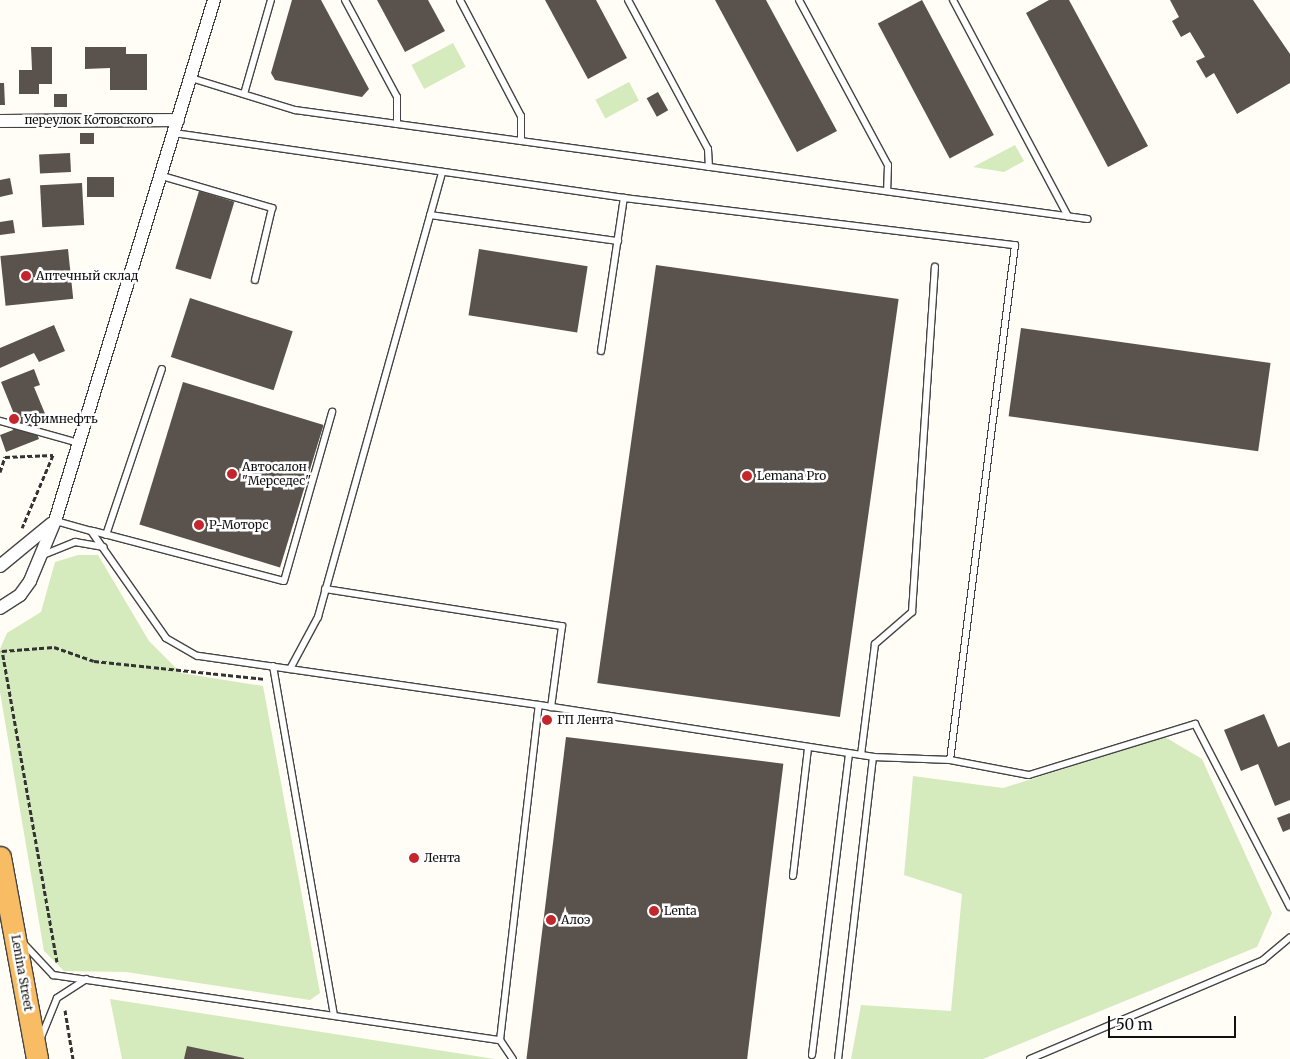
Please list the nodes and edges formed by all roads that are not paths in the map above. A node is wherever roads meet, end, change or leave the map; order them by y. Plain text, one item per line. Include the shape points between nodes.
1 (214, 0) edge
2 (272, 0) edge
3 (345, 0) edge
4 (460, 0) edge
5 (628, 0) edge
6 (799, 0) edge
7 (953, 0) edge
8 (191, 78) junction
9 (244, 94) junction
10 (178, 120) junction
11 (0, 121) edge
12 (397, 124) junction
13 (174, 133) junction
14 (521, 141) junction
15 (709, 167) junction
16 (442, 172) junction
17 (162, 176) junction
18 (887, 191) junction
19 (624, 198) junction
20 (430, 215) junction
21 (1068, 216) junction
22 (1088, 219) dead end
23 (618, 241) junction
24 (935, 267) dead end
25 (255, 280) dead end
26 (601, 351) dead end
27 (162, 369) dead end
28 (332, 412) dead end
29 (0, 421) edge
30 (79, 443) junction
31 (55, 520) junction
32 (91, 531) junction
33 (106, 535) junction
34 (106, 548) junction
35 (40, 557) junction
36 (0, 566) edge
37 (326, 589) junction
38 (0, 608) edge
39 (273, 666) junction
40 (290, 669) junction
41 (539, 704) junction
42 (551, 707) junction
43 (808, 748) junction
44 (849, 754) junction
45 (861, 756) junction
46 (873, 757) junction
47 (950, 760) junction
48 (0, 857) edge
49 (793, 876) dead end
50 (1290, 907) edge
51 (15, 935) junction
52 (1290, 937) edge
53 (86, 979) junction
54 (334, 1015) junction
55 (500, 1040) junction
56 (37, 1055) edge
57 (812, 1055) dead end
58 (513, 1059) edge
59 (838, 1059) edge
60 (1030, 1059) edge

1 - 8 street
2 - 9 lane
3 - 12 lane via 397,97
4 - 14 lane via 521,116
5 - 15 lane via 708,149
6 - 18 lane via 888,165
7 - 21 lane
8 - 9 lane
8 - 10 street
9 - 12 lane via 295,110
10 - 11 street, переулок Котовского
10 - 13 street
12 - 14 lane
13 - 16 lane
13 - 17 street
14 - 15 lane
15 - 18 lane
16 - 19 lane
16 - 20 lane
17 - 25 lane via 272,208
17 - 30 street
18 - 21 lane
19 - 23 lane
19 - 47 lane via 1015,245
20 - 23 lane
20 - 37 lane
21 - 22 lane
23 - 26 lane
24 - 45 lane via 912,612 875,644
27 - 33 lane
28 - 33 lane via 284,581
29 - 30 lane
30 - 31 street
31 - 32 lane
31 - 35 street
31 - 36 street
32 - 33 lane
32 - 34 lane
34 - 35 lane via 75,542
34 - 39 lane via 166,638 182,650
35 - 38 street via 20,595
37 - 40 lane via 318,617
37 - 42 lane via 562,626
39 - 40 lane
39 - 54 lane
40 - 41 lane
41 - 42 lane
41 - 55 lane
42 - 43 lane
43 - 44 lane
43 - 49 lane
44 - 45 lane
44 - 57 lane
45 - 46 lane
46 - 47 lane
46 - 59 lane
47 - 50 lane via 1029,775 1195,724
48 - 51 highway, Lenina Street
51 - 53 lane via 53,975
51 - 56 highway, Lenina Street
52 - 60 lane via 1263,960
53 - 54 lane
53 - 56 lane via 57,998
54 - 55 lane
55 - 58 lane

